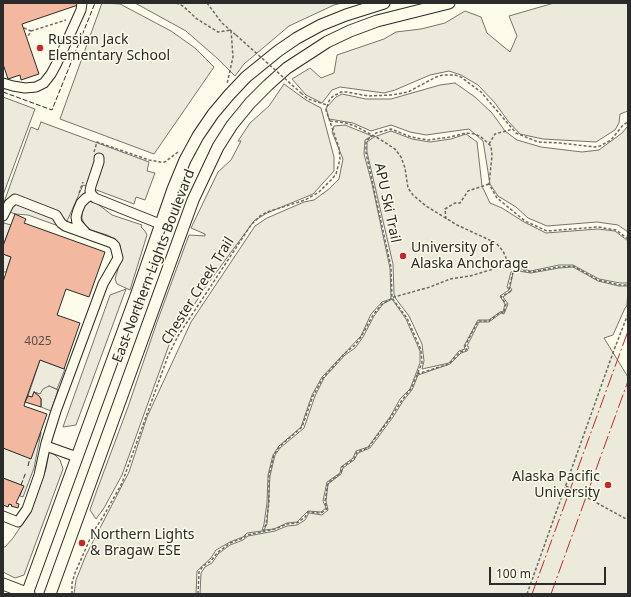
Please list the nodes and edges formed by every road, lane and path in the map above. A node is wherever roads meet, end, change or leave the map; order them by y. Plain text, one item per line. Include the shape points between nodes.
1 (82, 3) edge
2 (176, 3) edge
3 (207, 3) edge
4 (384, 3) edge
5 (449, 3) edge
6 (78, 17) junction
7 (24, 28) dead end
8 (231, 30) junction
9 (31, 31) junction
10 (27, 38) dead end
11 (3, 82) edge
12 (227, 90) dead end
13 (327, 105) junction
14 (330, 121) junction
15 (628, 122) edge
16 (513, 129) junction
17 (374, 135) junction
18 (489, 144) junction
19 (178, 152) dead end
20 (96, 155) joint
21 (84, 180) dead end
22 (489, 184) junction
23 (78, 194) dead end
24 (92, 195) junction
25 (3, 216) edge
26 (446, 218) junction
27 (160, 224) junction
28 (86, 233) junction
29 (628, 239) edge
30 (511, 269) junction
31 (517, 270) junction
32 (628, 285) edge
33 (392, 298) junction
34 (628, 314) edge
35 (417, 374) junction
36 (46, 446) junction
37 (77, 457) junction
38 (566, 486) junction
39 (3, 516) edge
40 (628, 520) edge
41 (263, 532) junction
42 (3, 584) edge
43 (28, 594) edge
44 (50, 594) edge
45 (72, 594) edge
46 (198, 594) edge
47 (527, 594) edge

1 - 6 lane
2 - 8 path via 218,32
3 - 8 path via 222,23
4 - 27 main road, East Northern Lights Boulevard via 320,25 297,38 246,77 212,114 198,136 185,160
5 - 44 main road, East Northern Lights Boulevard via 377,21 327,42 293,64 268,85 232,125 218,147 193,200
6 - 9 path
6 - 11 lane via 54,69 44,83 25,88
7 - 9 path
8 - 12 path via 233,57
8 - 13 path, bridge via 301,94
9 - 10 path
13 - 14 path, Chester Creek Trail
13 - 16 path via 332,97 341,92 368,96 392,95 408,92 436,77 455,75 481,92
14 - 17 path via 346,123
14 - 45 path, Chester Creek Trail via 339,148 340,159 336,174 319,192 305,200 268,212 251,225 178,336 168,356 122,483 93,532 75,573
15 - 16 path via 611,140 595,147 538,142
16 - 18 path via 495,134
17 - 18 path via 391,129 428,140 466,133 481,137
17 - 26 path via 395,149 401,157 408,188 413,195
17 - 33 path, APU Ski Trail via 366,141 366,153 391,267
18 - 22 path via 492,156
19 - 20 path via 165,162 160,162 97,142
20 - 24 lane via 99,162 91,186
21 - 23 path
22 - 26 path via 468,191 460,203 445,209
22 - 29 path via 502,203 525,221 547,231 598,226 616,230
24 - 27 lane
24 - 28 lane via 81,203 76,217
25 - 28 lane via 9,204 15,199 56,216 65,226
26 - 30 path via 457,226 496,243 504,251
27 - 37 main road, East Northern Lights Boulevard
28 - 36 lane via 112,243 118,258 103,284 53,420
30 - 31 path
30 - 33 path via 500,267 450,279
31 - 32 path via 531,272 573,266 598,280
31 - 35 path via 513,272 509,288 511,291 501,297 506,304 504,313 501,312 489,321 478,321 465,346 466,350 460,352 449,364
33 - 35 path via 407,318 421,350 422,363
33 - 41 path via 382,304 355,345 323,378 313,396 302,427 279,447 274,455
34 - 38 path
35 - 41 path via 411,389 368,448 357,452 354,458 342,467 341,474 328,483 325,501 327,509 321,513 308,512 297,523
36 - 37 lane
36 - 39 lane via 40,475 27,509 18,522
37 - 43 main road, East Northern Lights Boulevard
38 - 40 path
38 - 47 path
41 - 46 path via 247,535 216,553 199,572
42 - 43 main road

